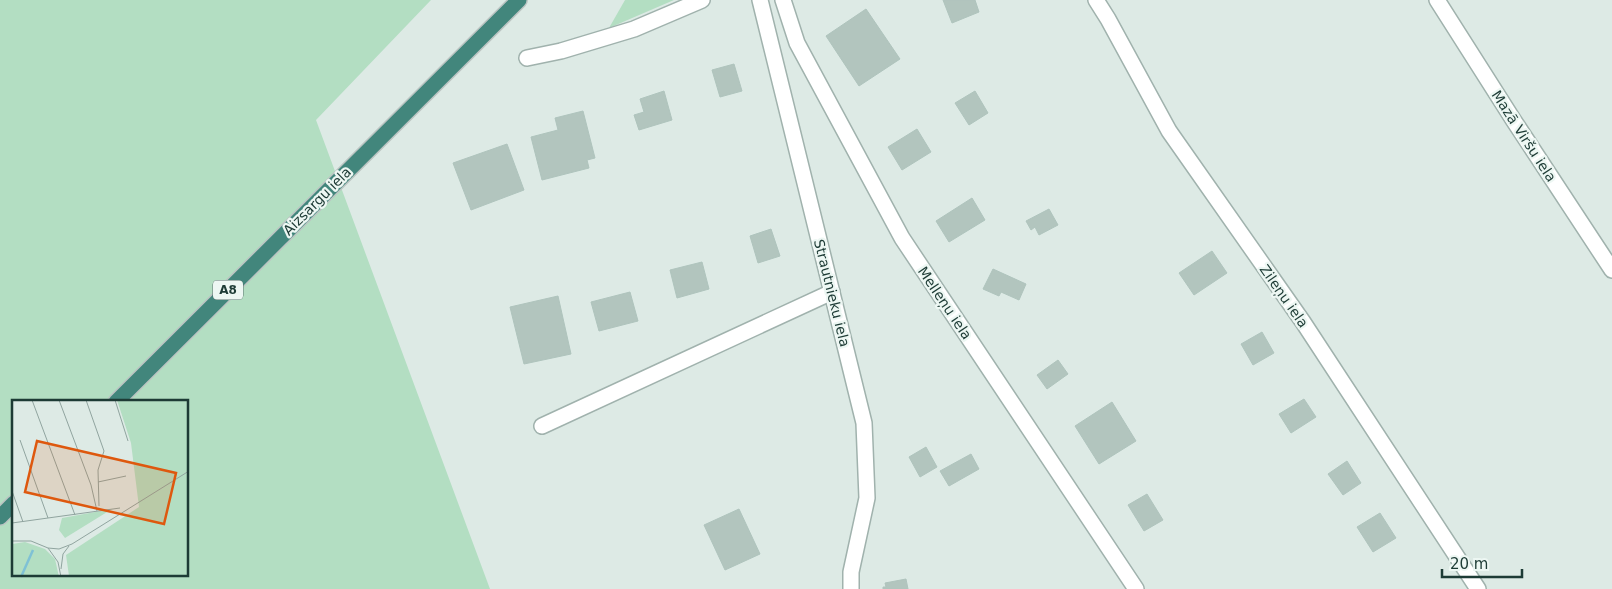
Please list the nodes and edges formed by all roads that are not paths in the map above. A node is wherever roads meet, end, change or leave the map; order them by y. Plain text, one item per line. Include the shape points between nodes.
1 (519, 0) edge
2 (702, 0) edge
3 (760, 0) edge
4 (783, 0) edge
5 (1096, 0) edge
6 (1438, 0) edge
7 (526, 58) dead end
8 (1612, 270) edge
9 (832, 292) junction
10 (118, 400) edge
11 (542, 426) dead end
12 (12, 505) edge
13 (0, 516) edge
14 (851, 589) edge
15 (1136, 589) edge
16 (1478, 589) edge

1 - 10 highway, Aizsargu iela / A8
2 - 7 street via 634,29
3 - 9 street, Strautnieku iela
4 - 15 street, Melleņu iela via 796,43 902,238
5 - 16 street, Zileņu iela via 1169,131 1303,322
6 - 8 street, Mazā Viršu iela
9 - 11 street
9 - 14 street, Strautnieku iela via 864,424 867,498 851,572
12 - 13 highway

